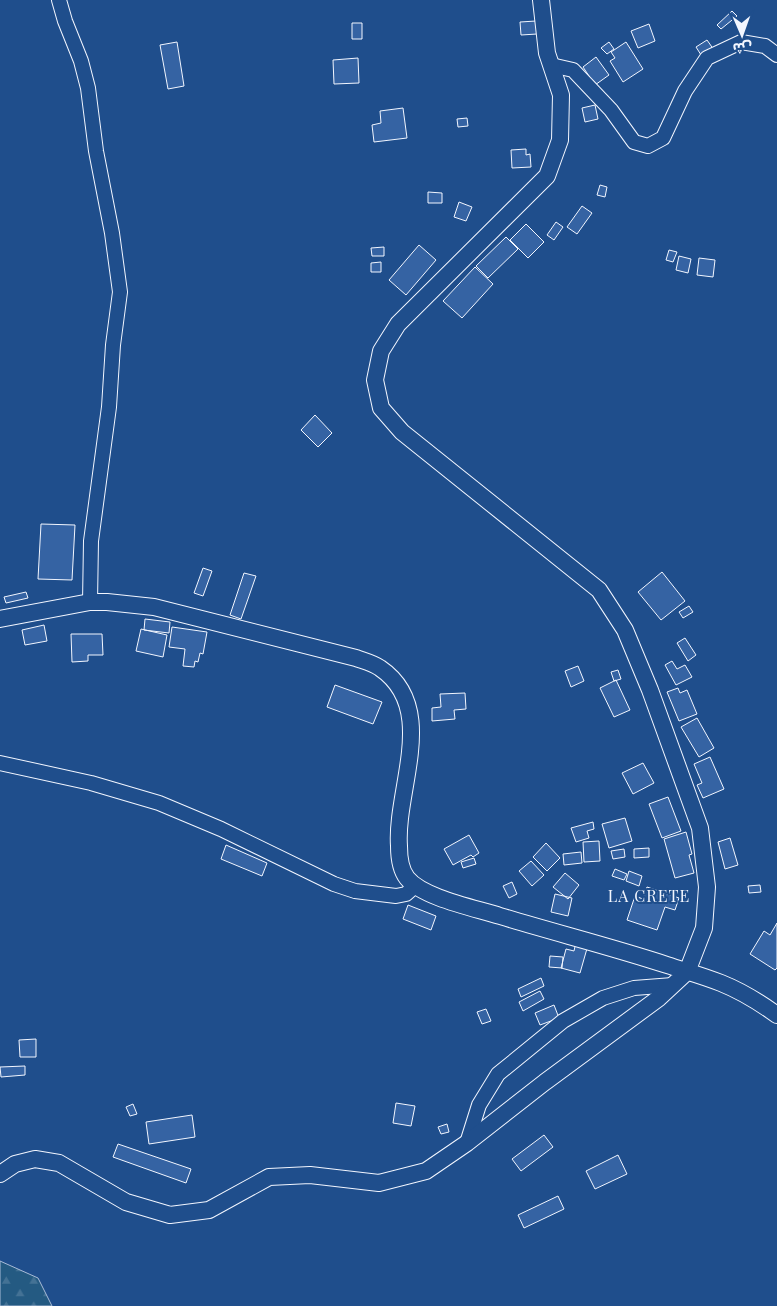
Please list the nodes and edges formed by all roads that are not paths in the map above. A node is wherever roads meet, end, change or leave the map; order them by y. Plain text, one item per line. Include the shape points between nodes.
1 (59, 0) edge
2 (541, 0) edge
3 (777, 55) edge
4 (551, 65) junction
5 (90, 602) junction
6 (0, 619) edge
7 (0, 763) edge
8 (415, 886) junction
9 (687, 972) junction
10 (673, 985) junction
11 (777, 1015) edge
12 (467, 1143) junction
13 (0, 1174) edge

1 - 5 street via 82,61 88,88 120,292 110,407 91,541
2 - 4 main road
3 - 4 street via 765,46 741,42 708,58 685,91 663,138 648,146 634,142 611,110 573,70
4 - 9 main road via 561,95 560,140 547,176 398,324 381,351 376,380 380,408 402,432 599,590 625,630 700,828 707,887 704,928
5 - 6 main road
5 - 8 main road via 154,607 292,641 356,658 379,667 394,679 408,703 411,721 398,835 402,869
7 - 8 street via 91,783 159,803 355,891 396,896 406,894
8 - 9 main road via 426,893 569,937 623,950
9 - 10 main road
9 - 11 main road via 721,983
10 - 12 main road
10 - 12 street via 634,988 604,998 564,1021 498,1074 478,1105
12 - 13 main road via 426,1171 379,1183 310,1175 270,1177 209,1210 170,1215 126,1202 59,1163 35,1158 15,1164

